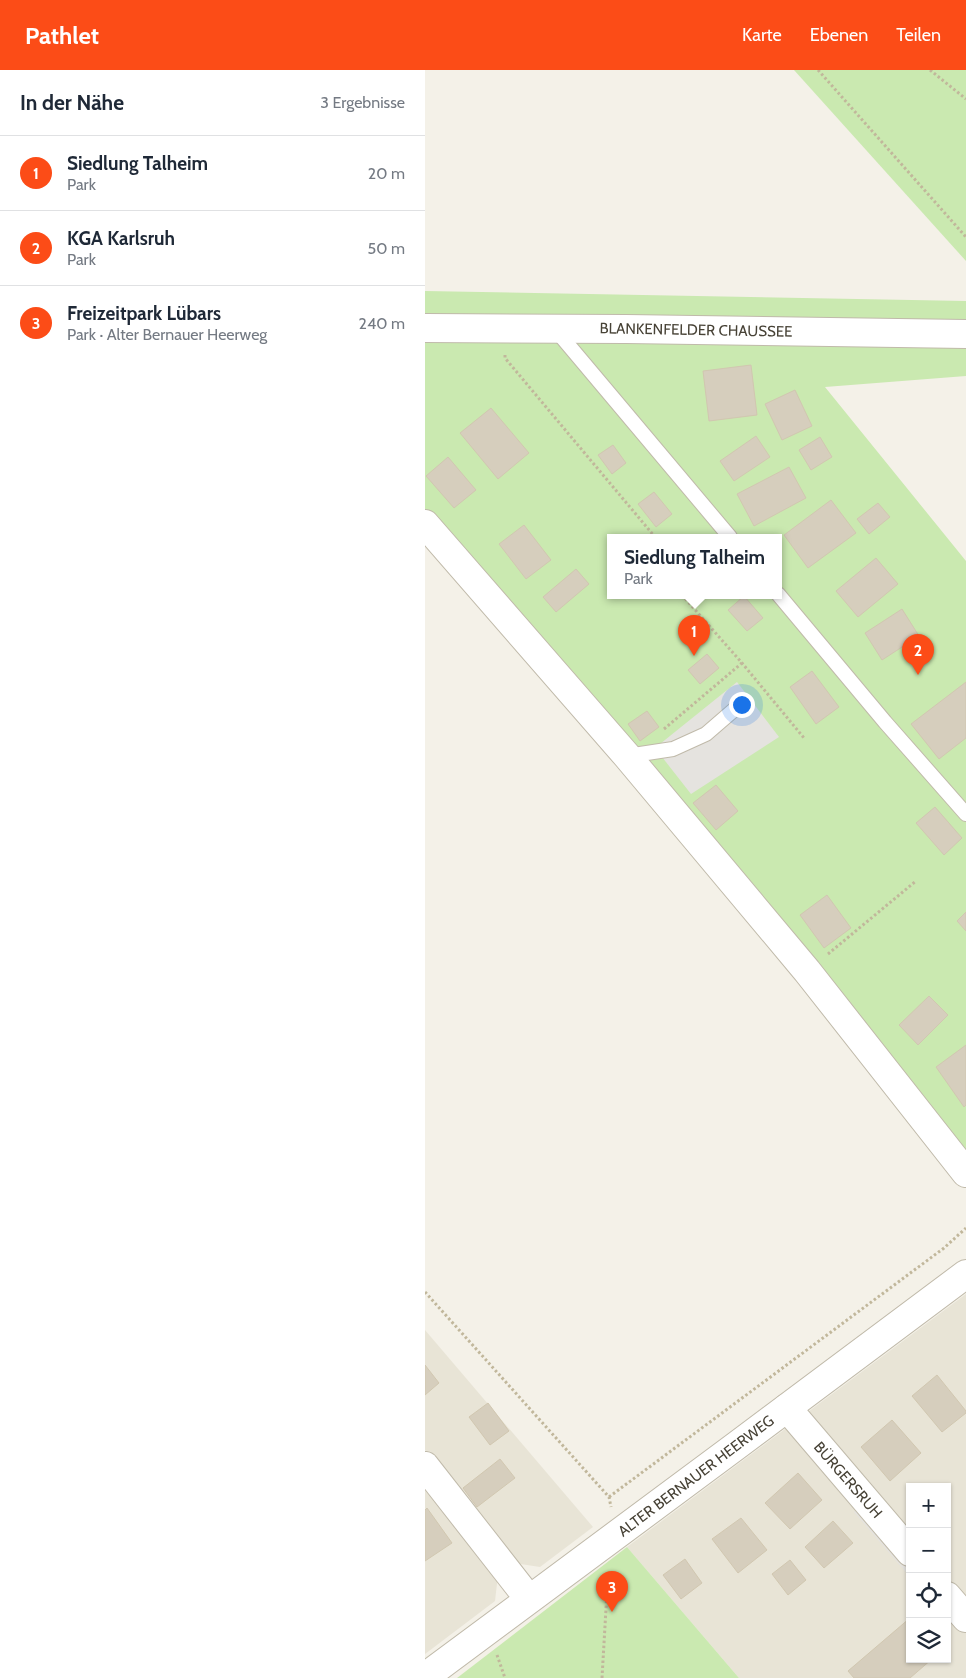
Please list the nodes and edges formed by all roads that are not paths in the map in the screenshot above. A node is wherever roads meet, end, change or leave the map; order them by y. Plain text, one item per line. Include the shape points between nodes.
1 (425, 328) edge
2 (554, 328) junction
3 (966, 334) edge
4 (425, 524) edge
5 (727, 534) edge
6 (782, 599) edge
7 (743, 702) dead end
8 (627, 756) junction
9 (966, 814) edge
10 (966, 1173) edge
11 (966, 1274) edge
12 (787, 1408) junction
13 (425, 1466) edge
14 (906, 1547) edge
15 (529, 1599) junction
16 (951, 1601) edge
17 (966, 1618) edge
18 (425, 1677) edge

1 - 2 street, BLANKENFELDER CHAUSSEE
2 - 3 street, BLANKENFELDER CHAUSSEE
2 - 5 lane
4 - 8 street
6 - 9 lane
7 - 8 lane via 706,734 673,749
8 - 10 street via 807,971
11 - 12 street, ALTER BERNAUER HEERWEG
12 - 14 street, BÜRGERSRUH
12 - 15 street, ALTER BERNAUER HEERWEG
13 - 15 street
15 - 18 street, ALTER BERNAUER HEERWEG
16 - 17 street

